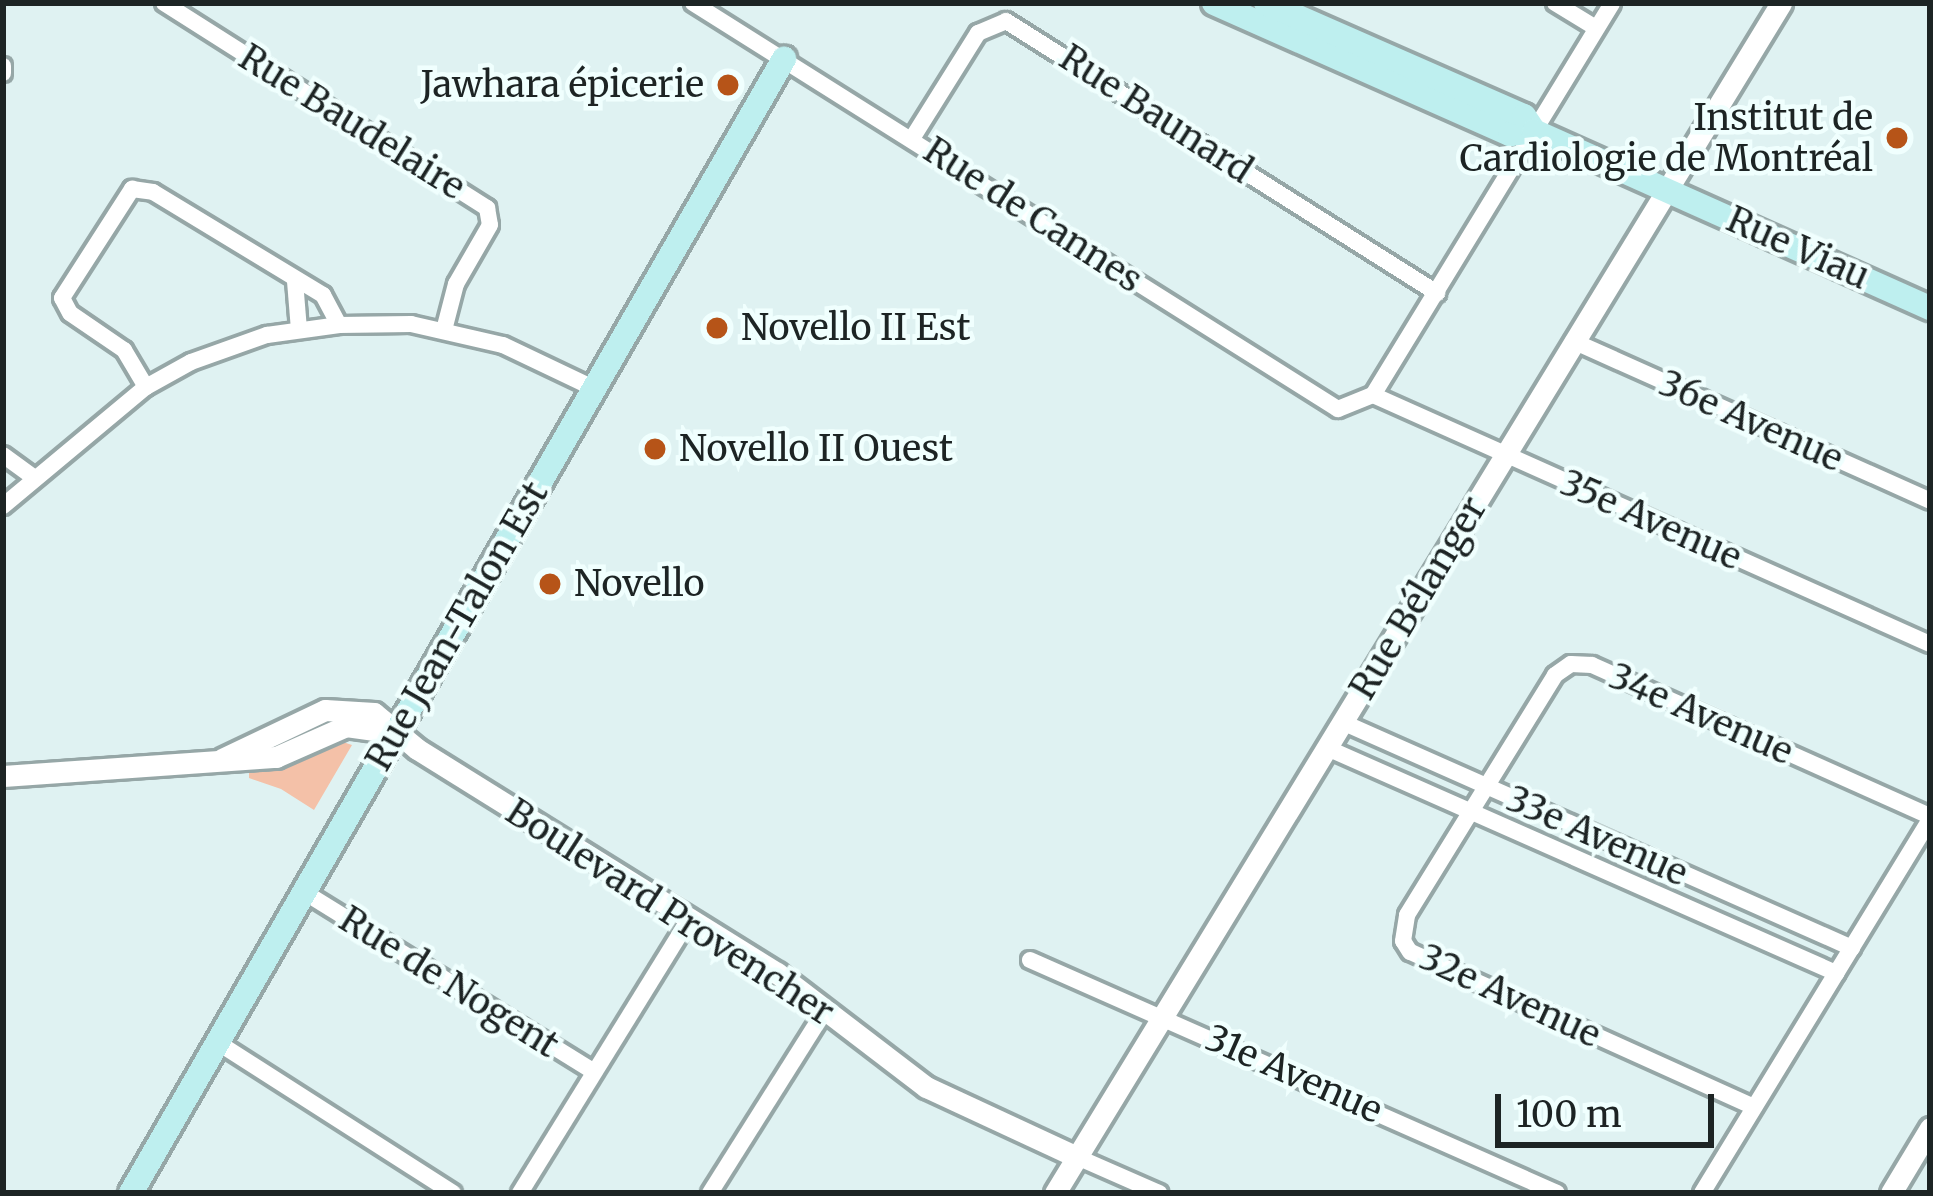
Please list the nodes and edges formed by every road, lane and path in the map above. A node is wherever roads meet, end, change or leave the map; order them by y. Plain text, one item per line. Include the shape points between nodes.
1 (164, 3) edge
2 (693, 3) edge
3 (1214, 3) edge
4 (1266, 3) edge
5 (1555, 3) edge
6 (1612, 3) edge
7 (1781, 3) edge
8 (1596, 28) junction
9 (784, 59) junction
10 (1534, 131) junction
11 (913, 137) junction
12 (1667, 189) junction
13 (295, 281) junction
14 (1437, 293) junction
15 (1930, 308) edge
16 (339, 325) junction
17 (299, 330) junction
18 (443, 330) junction
19 (1573, 341) junction
20 (146, 387) junction
21 (593, 388) junction
22 (1373, 394) junction
23 (3, 454) edge
24 (1505, 455) junction
25 (35, 478) junction
26 (1930, 501) edge
27 (3, 506) edge
28 (1930, 644) edge
29 (1342, 722) junction
30 (395, 733) junction
31 (1327, 748) junction
32 (3, 776) edge
33 (1485, 787) junction
34 (1469, 812) junction
35 (1930, 818) edge
36 (304, 892) junction
37 (689, 919) junction
38 (1852, 948) junction
39 (1030, 960) dead end
40 (1836, 973) junction
41 (826, 1009) junction
42 (1164, 1015) junction
43 (217, 1042) junction
44 (594, 1072) junction
45 (1754, 1107) junction
46 (1930, 1128) edge
47 (1077, 1157) junction
48 (131, 1193) edge
49 (453, 1193) edge
50 (520, 1193) edge
51 (710, 1193) edge
52 (1055, 1193) edge
53 (1159, 1193) edge
54 (1557, 1193) edge
55 (1702, 1193) edge
56 (1891, 1193) edge

1 - 18 street, Rue Baudelaire via 487,208 490,225 456,284
2 - 9 street, Rue de Cannes
3 - 10 main road via 1510,134
4 - 10 main road via 1523,116
5 - 8 street
6 - 8 street
7 - 12 street, Rue Bélanger
8 - 10 street
9 - 11 street, Rue de Cannes
9 - 21 main road, Rue Jean-Talon Est
10 - 12 main road, Rue Viau
10 - 14 street
11 - 14 street, Rue Baunard via 977,33 1006,21
11 - 22 street, Rue de Cannes via 1326,404 1345,409
12 - 15 main road, Rue Viau
12 - 19 street, Rue Bélanger
13 - 16 street via 328,299
13 - 17 street
13 - 20 street via 153,192 128,191 62,298 70,313 124,350
14 - 22 street
16 - 17 street
16 - 18 street
17 - 20 street via 232,345
18 - 21 street via 511,348
19 - 24 street, Rue Bélanger
19 - 26 street, 36e Avenue
20 - 25 street
21 - 30 main road, Rue Jean-Talon Est
22 - 24 street, 35e Avenue
23 - 25 street
24 - 28 street, 35e Avenue
24 - 29 street, Rue Bélanger
25 - 27 street
29 - 31 street, Rue Bélanger
29 - 33 street, 33e Avenue
30 - 32 street, Boulevard Provencher via 374,713 337,707 222,759
30 - 36 main road, Rue Jean-Talon Est
30 - 37 street, Boulevard Provencher
31 - 34 street, 33e Avenue
31 - 42 street, Rue Bélanger
33 - 34 street, 34e Avenue
33 - 35 street, 34e Avenue via 1555,675 1582,662
33 - 38 street, 33e Avenue
34 - 40 street, 33e Avenue
34 - 45 street, 32e Avenue via 1407,915 1403,941 1410,952
35 - 38 street
36 - 43 main road, Rue Jean-Talon Est
36 - 44 street, Rue de Nogent
37 - 41 street, Boulevard Provencher
37 - 44 street
38 - 40 street
39 - 42 street, 31e Avenue
40 - 45 street
41 - 47 street, Boulevard Provencher via 941,1096
41 - 51 street
42 - 47 street, Rue Bélanger
42 - 54 street, 31e Avenue
43 - 48 main road, Rue Jean-Talon Est
43 - 49 street
44 - 50 street
45 - 55 street
46 - 56 street
47 - 52 street, Rue Bélanger
47 - 53 street

